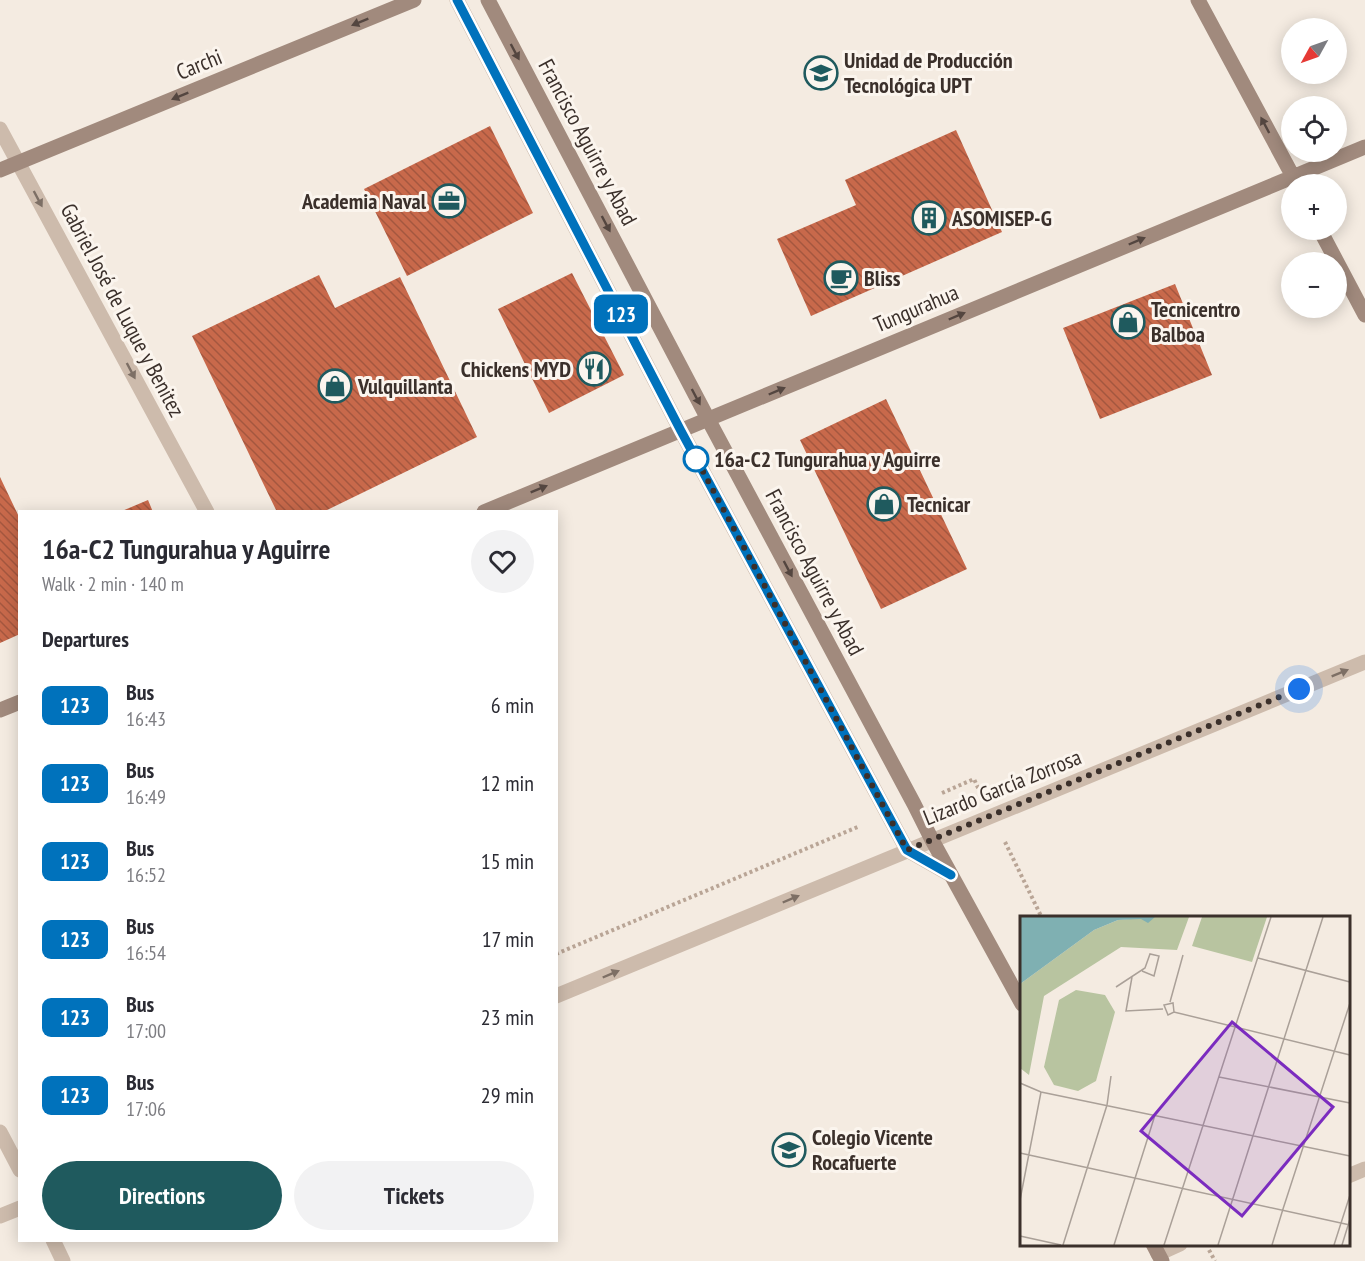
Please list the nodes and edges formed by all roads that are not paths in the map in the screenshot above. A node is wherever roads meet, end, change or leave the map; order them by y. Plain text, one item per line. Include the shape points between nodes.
1 (414, 0) edge
2 (457, 0) edge
3 (488, 0) edge
4 (1198, 0) edge
5 (0, 129) edge
6 (1365, 147) edge
7 (18, 163) junction
8 (0, 170) edge
9 (1292, 174) edge
10 (1308, 174) edge
11 (1281, 186) edge
12 (1325, 240) edge
13 (1365, 315) edge
14 (708, 419) junction
15 (681, 431) junction
16 (206, 510) edge
17 (489, 510) edge
18 (1365, 662) edge
19 (18, 703) edge
20 (0, 710) edge
21 (932, 840) junction
22 (907, 850) junction
23 (951, 875) junction
24 (558, 995) edge
25 (1020, 1000) edge
26 (0, 1132) edge
27 (18, 1166) edge
28 (1365, 1169) edge
29 (1350, 1175) edge
30 (18, 1209) edge
31 (0, 1216) edge
32 (54, 1242) edge
33 (1177, 1246) edge
34 (1157, 1253) edge
35 (63, 1261) edge

1 -> 7 main road, Carchi
2 - 15 street
3 -> 14 main road, Francisco Aguirre y Abad
9 -> 4 main road
5 - 7 street, Gabriel José de Luque y Benitez
6 - 10 main road, Tungurahua
7 - 8 main road, Carchi
7 -> 16 street, Gabriel José de Luque y Benitez
14 -> 11 main road, Tungurahua
12 - 13 main road
14 - 15 main road, Tungurahua
14 -> 21 main road, Francisco Aguirre y Abad
17 -> 15 main road, Tungurahua
15 - 22 street
21 -> 18 street, Lizardo García Zorrosa
19 - 20 main road
21 - 22 street, Lizardo García Zorrosa
21 - 23 main road, Francisco Aguirre y Abad
22 - 23 street
24 -> 22 street, Lizardo García Zorrosa
23 - 25 main road, Francisco Aguirre y Abad
26 - 27 street
28 - 29 street
30 - 31 street
32 - 35 street
33 - 34 street

